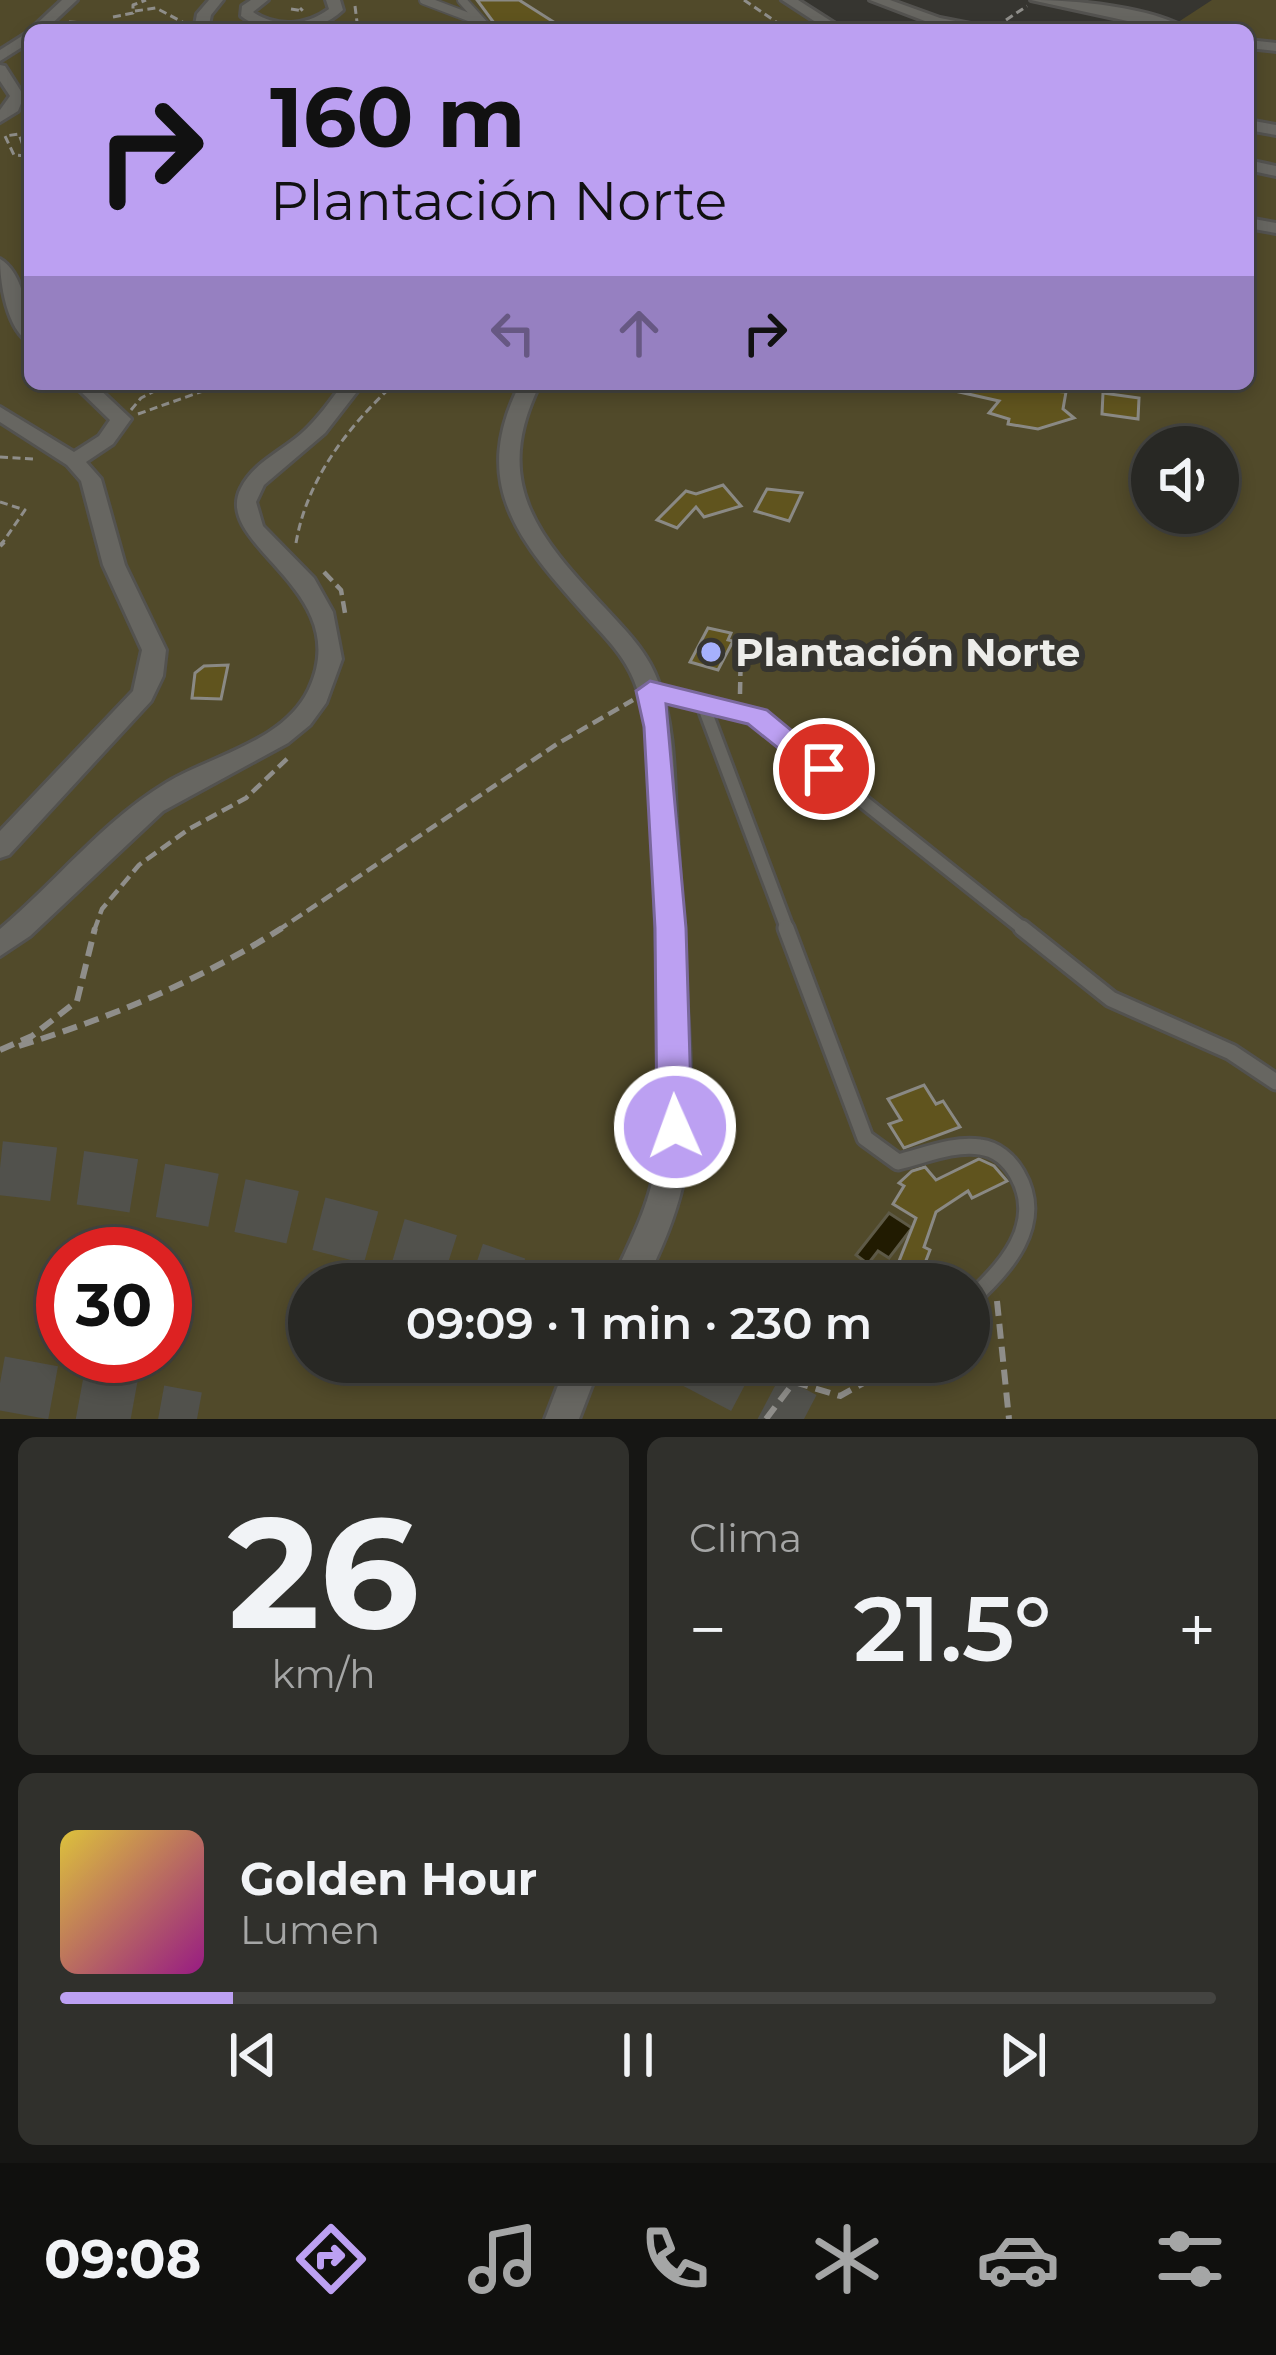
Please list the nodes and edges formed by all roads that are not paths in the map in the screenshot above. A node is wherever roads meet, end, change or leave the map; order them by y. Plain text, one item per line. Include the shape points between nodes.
1 (70, 0) edge
2 (261, 0) edge
3 (333, 0) edge
4 (424, 0) edge
5 (462, 0) edge
6 (789, 0) edge
7 (877, 0) edge
8 (1037, 0) edge
9 (1102, 6) edge
10 (474, 19) junction
11 (42, 24) edge
12 (268, 24) edge
13 (298, 24) edge
14 (481, 24) edge
15 (829, 24) edge
16 (952, 24) edge
17 (1172, 24) edge
18 (24, 39) edge
19 (0, 57) edge
20 (0, 69) edge
21 (6, 113) edge
22 (0, 264) edge
23 (24, 322) edge
24 (90, 390) edge
25 (348, 390) edge
26 (527, 390) edge
27 (0, 412) edge
28 (64, 454) junction
29 (650, 691) junction
30 (702, 702) junction
31 (0, 848) edge
32 (0, 945) edge
33 (1276, 1082) edge
34 (638, 1263) edge
35 (990, 1282) edge
36 (576, 1383) edge
37 (562, 1419) edge

1 - 11 street
2 - 12 street via 246,13
3 - 13 street via 329,18
4 - 10 lane
5 - 10 lane
6 - 15 street
7 - 16 street
8 - 9 street
9 - 17 street
10 - 14 lane
18 - 19 street
20 - 21 street via 17,92
22 - 23 street
24 - 28 street via 118,415 106,440
25 - 32 street via 316,432 249,490 247,505 264,543 316,602 331,664 323,686 279,737 158,800
26 - 29 street via 505,441 515,506 633,651
27 - 28 street
28 - 31 street via 92,478 114,565 154,650 151,676 143,695
29 - 30 lane
29 - 34 street via 670,928 675,1127 669,1176
30 - 33 lane via 757,717 1111,999 1231,1052
30 - 35 lane via 865,1138 898,1162 969,1146 993,1149 1027,1192 1031,1213
36 - 37 street

